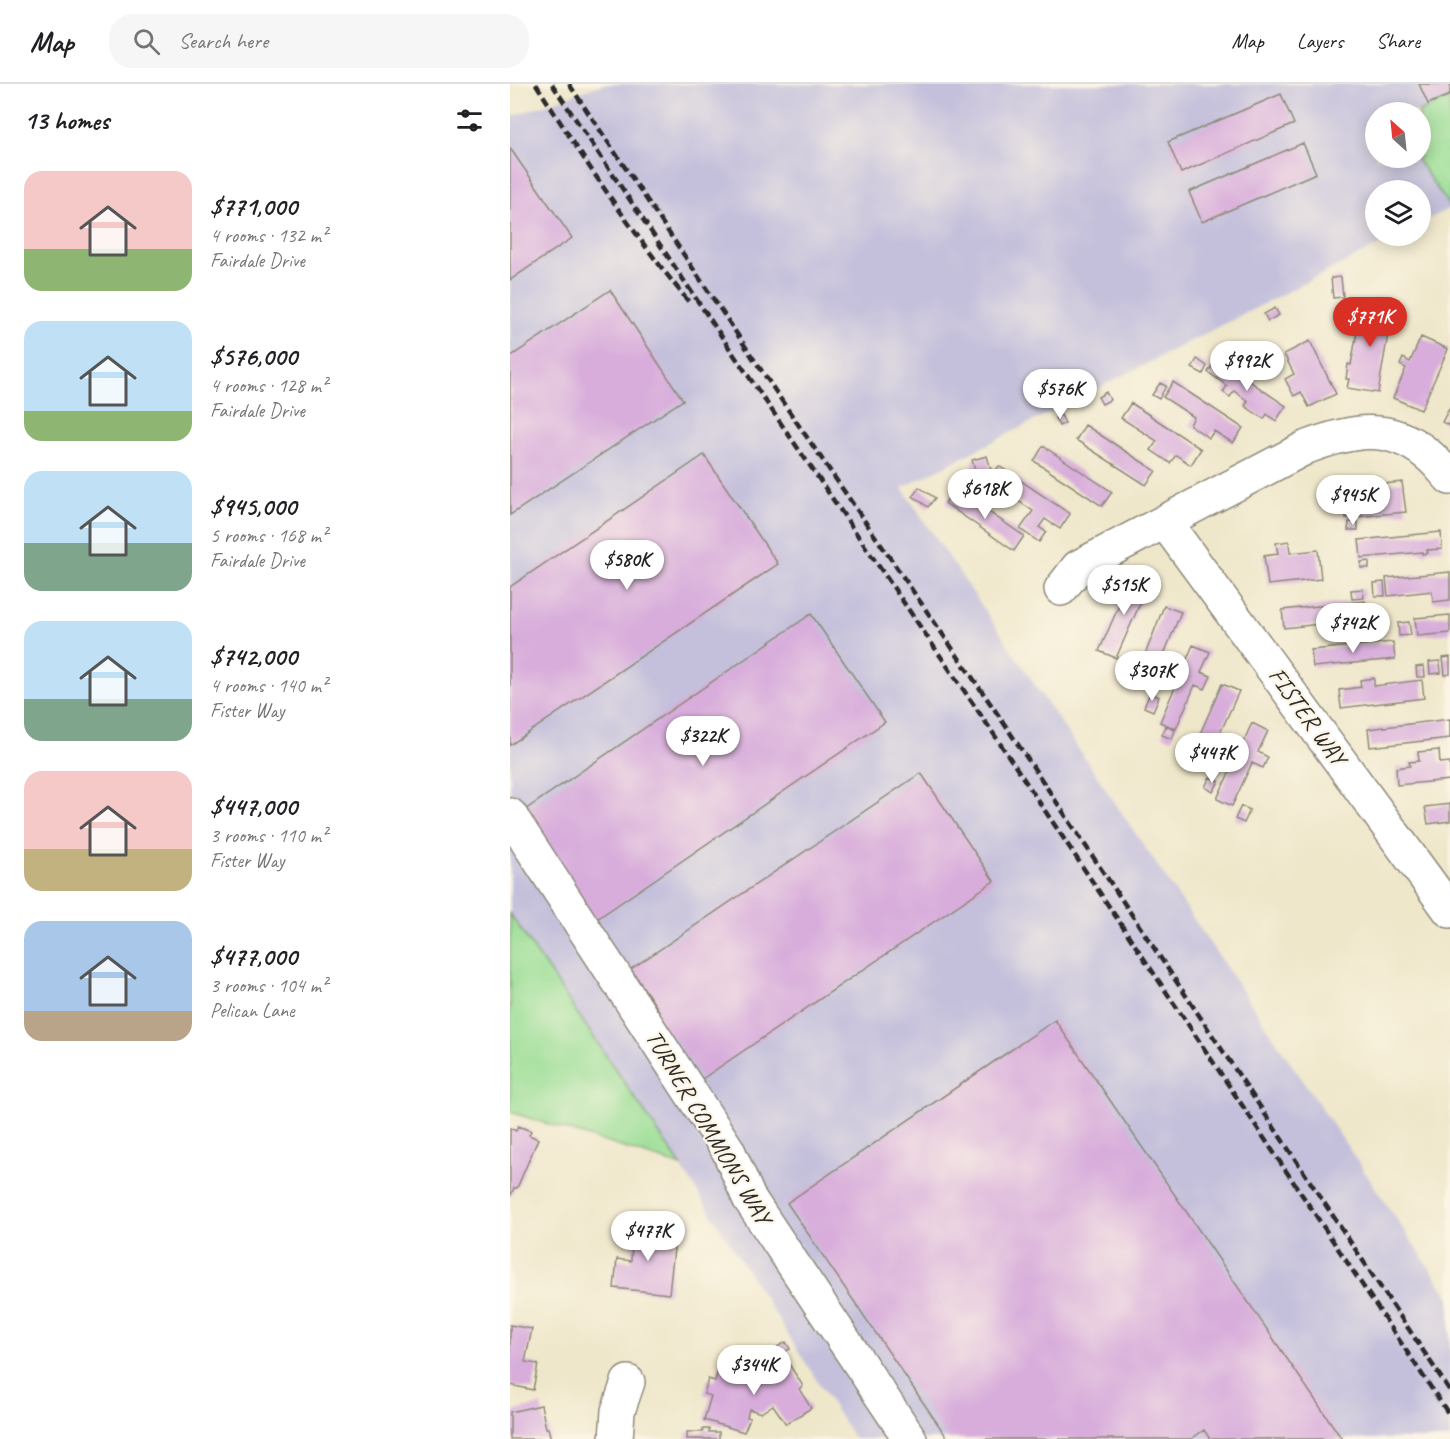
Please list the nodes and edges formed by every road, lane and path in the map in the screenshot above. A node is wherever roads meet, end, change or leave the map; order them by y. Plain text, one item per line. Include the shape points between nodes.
1 (1450, 478) edge
2 (1165, 522) junction
3 (1061, 589) dead end
4 (510, 815) edge
5 (1450, 911) edge
6 (628, 1382) dead end
7 (616, 1439) edge
8 (910, 1439) edge

1 - 2 street via 1428,455 1390,434 1338,436 1307,447
2 - 3 street via 1078,567
2 - 5 street, FISTER WAY
4 - 8 street, TURNER COMMONS WAY via 728,1150 749,1198
6 - 7 street via 618,1411

